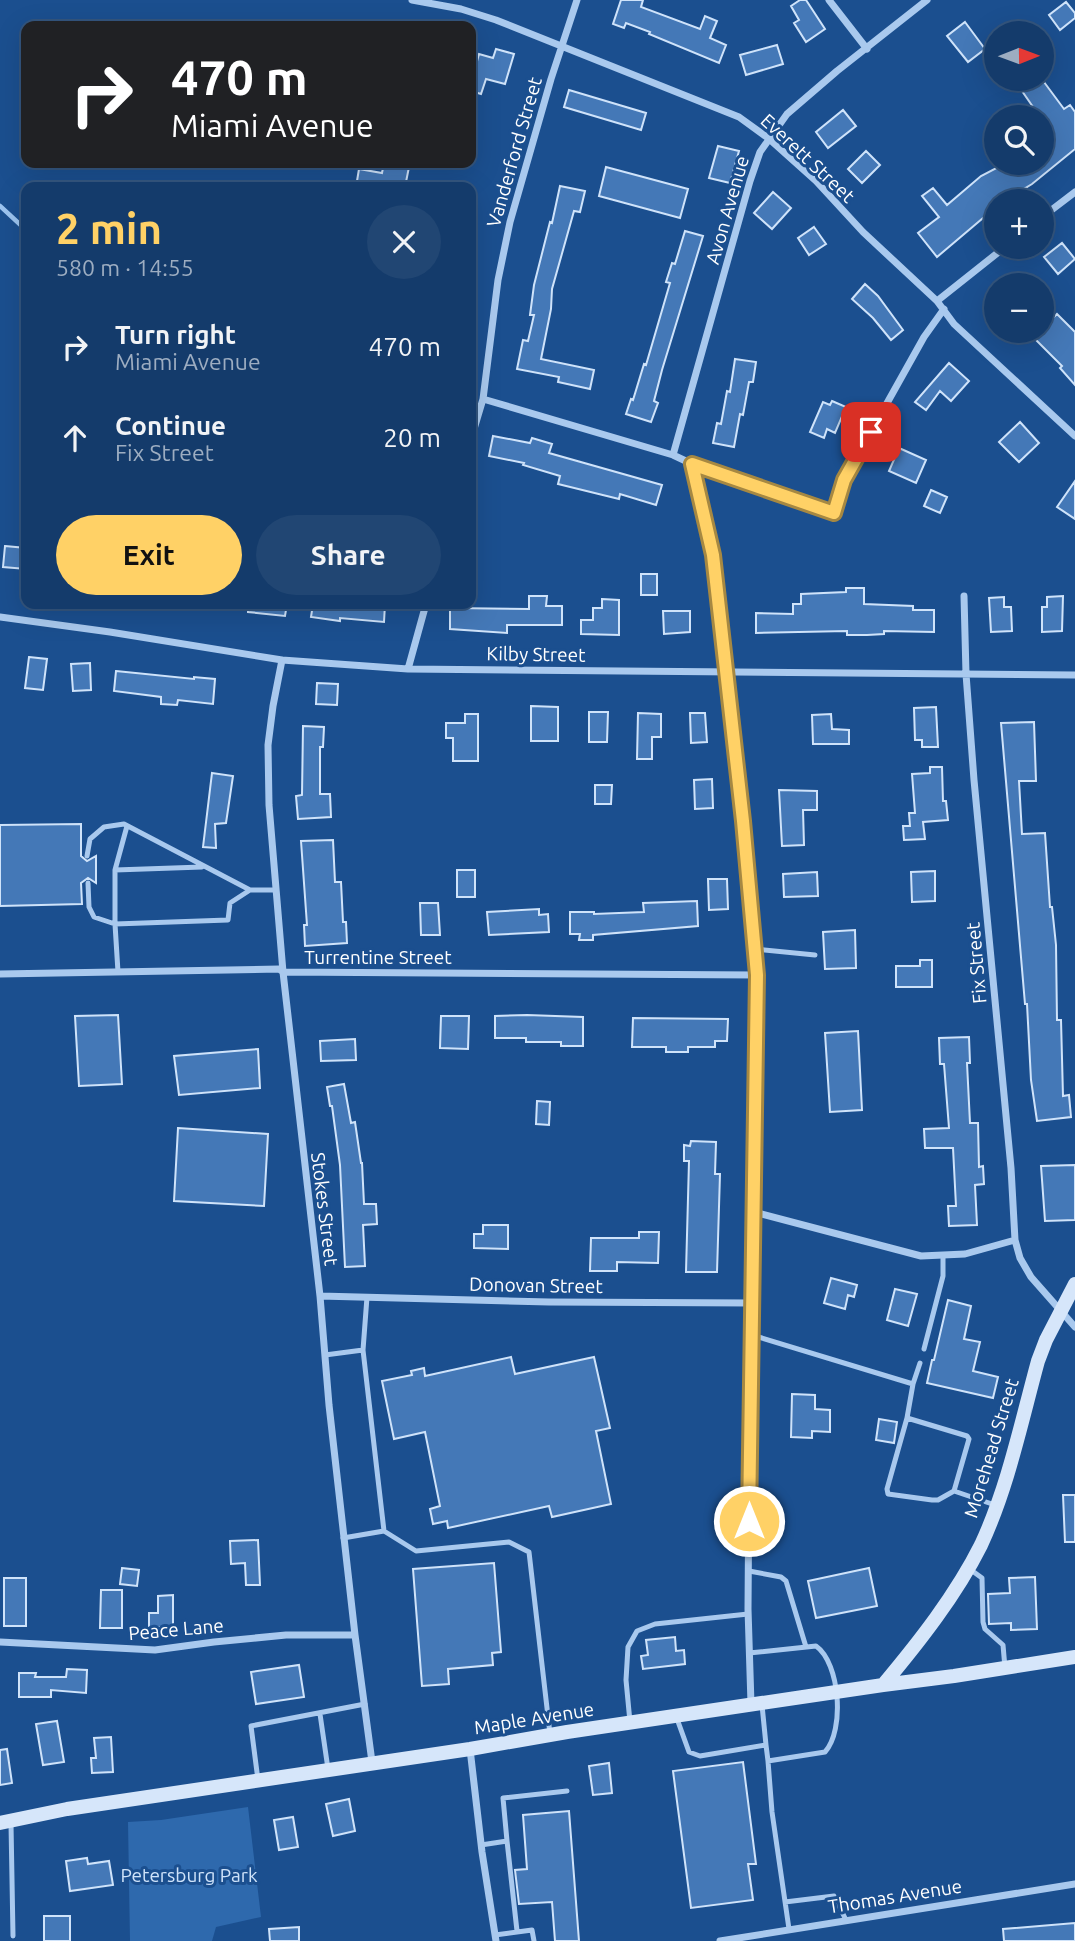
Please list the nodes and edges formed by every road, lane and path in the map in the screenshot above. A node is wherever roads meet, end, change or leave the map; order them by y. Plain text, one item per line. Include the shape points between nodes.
1 (412, 0) edge
2 (577, 0) edge
3 (829, 0) edge
4 (927, 0) edge
5 (562, 47) junction
6 (867, 49) junction
7 (768, 138) junction
8 (1075, 192) edge
9 (1054, 208) edge
10 (990, 259) edge
11 (937, 301) junction
12 (944, 309) junction
13 (483, 399) junction
14 (476, 422) edge
15 (1075, 436) edge
16 (673, 455) junction
17 (692, 464) junction
18 (964, 596) dead end
19 (425, 609) edge
20 (0, 617) edge
21 (282, 660) junction
22 (408, 669) junction
23 (725, 671) junction
24 (966, 674) junction
25 (1075, 675) edge
26 (127, 826) junction
27 (87, 856) dead end
28 (205, 867) junction
29 (115, 870) junction
30 (88, 883) dead end
31 (250, 890) junction
32 (276, 890) junction
33 (115, 924) junction
34 (754, 949) junction
35 (815, 955) dead end
36 (118, 972) junction
37 (283, 972) junction
38 (0, 974) edge
39 (757, 975) junction
40 (754, 1212) junction
41 (1015, 1240) junction
42 (943, 1256) junction
43 (1075, 1284) edge
44 (320, 1296) junction
45 (367, 1297) junction
46 (752, 1303) junction
47 (1060, 1313) junction
48 (1075, 1327) edge
49 (752, 1335) junction
50 (924, 1349) dead end
51 (363, 1350) junction
52 (325, 1355) junction
53 (920, 1363) dead end
54 (913, 1384) junction
55 (907, 1419) junction
56 (954, 1491) junction
57 (996, 1506) junction
58 (384, 1531) junction
59 (344, 1538) junction
60 (968, 1568) junction
61 (749, 1571) junction
62 (748, 1614) junction
63 (355, 1635) junction
64 (0, 1642) edge
65 (806, 1647) junction
66 (749, 1653) junction
67 (1075, 1657) edge
68 (1005, 1668) junction
69 (883, 1685) junction
70 (838, 1692) junction
71 (365, 1704) junction
72 (756, 1704) junction
73 (320, 1714) junction
74 (676, 1716) junction
75 (631, 1723) junction
76 (550, 1734) junction
77 (766, 1745) junction
78 (470, 1749) junction
79 (768, 1761) junction
80 (372, 1762) junction
81 (328, 1769) junction
82 (258, 1780) junction
83 (567, 1791) dead end
84 (5, 1822) edge
85 (507, 1841) junction
86 (481, 1845) junction
87 (1075, 1884) edge
88 (785, 1902) junction
89 (846, 1920) junction
90 (789, 1930) junction
91 (517, 1931) junction
92 (13, 1936) dead end
93 (495, 1938) edge
94 (534, 1941) edge
95 (720, 1941) edge
96 (791, 1941) edge

1 - 5 street, Everett Street via 461,9
2 - 5 street, Vanderford Street
3 - 6 street
4 - 6 street, Avon Avenue
5 - 7 street, Everett Street via 739,117
5 - 13 street, Vanderford Street via 504,245
6 - 7 street, Avon Avenue via 787,114
7 - 11 street, Everett Street
7 - 16 street, Avon Avenue via 750,181
8 - 9 street
10 - 11 street
11 - 12 street, Everett Street
12 - 15 street, Everett Street via 954,324
12 - 17 street via 844,480 834,513
13 - 14 street, Vanderford Street
13 - 16 street
16 - 17 street
17 - 23 street via 713,555
18 - 24 street, Fix Street
19 - 22 street
20 - 21 street, Kilby Street
21 - 22 street, Kilby Street
21 - 32 street, Stokes Street via 267,764
22 - 23 street, Kilby Street
23 - 24 street, Kilby Street
23 - 34 street
24 - 25 street, Kilby Street
24 - 41 street, Fix Street
26 - 27 lane via 104,827 90,839
26 - 28 lane
26 - 29 lane
28 - 29 lane
28 - 31 lane
29 - 33 lane
30 - 33 lane via 94,917
31 - 32 lane
31 - 33 lane via 230,903 228,920
32 - 37 street, Stokes Street
33 - 36 lane
34 - 35 lane
34 - 39 street
36 - 37 street, Turrentine Street
36 - 38 street, Turrentine Street
37 - 39 street, Turrentine Street
37 - 44 street, Stokes Street
39 - 40 street
40 - 42 street via 921,1256
40 - 46 street
41 - 42 street
41 - 47 street, Fix Street via 1031,1277
42 - 50 lane via 943,1276
43 - 47 main road, Morehead Street
44 - 45 street, Donovan Street
44 - 52 street, Stokes Street
45 - 46 street, Donovan Street
45 - 51 lane
46 - 49 street
47 - 48 street, Fix Street
47 - 57 main road, Morehead Street via 1038,1361
49 - 54 lane
49 - 61 street
51 - 52 lane
51 - 58 lane
52 - 59 street, Stokes Street
53 - 54 lane
54 - 55 lane
55 - 56 lane via 970,1439
55 - 56 lane via 888,1494 938,1500
56 - 57 lane
57 - 60 main road, Morehead Street
58 - 59 lane
58 - 76 lane via 416,1551 509,1542 528,1552
59 - 63 street, Stokes Street
60 - 68 lane via 982,1578 983,1622 1003,1645
60 - 69 main road, Morehead Street
61 - 62 street
61 - 65 lane via 786,1581
62 - 66 street
62 - 75 lane via 655,1624 637,1631 628,1647
63 - 64 street, Peace Lane via 286,1635 155,1650
63 - 71 street, Stokes Street
65 - 66 lane
65 - 70 lane via 816,1646 824,1652
66 - 72 street
67 - 68 main road, Maple Avenue
68 - 69 main road, Maple Avenue
69 - 70 main road, Maple Avenue
70 - 72 main road, Maple Avenue
70 - 79 lane via 835,1729 825,1752
71 - 73 lane
71 - 80 street, Stokes Street
72 - 74 main road, Maple Avenue
72 - 77 lane
73 - 81 lane
73 - 82 lane via 251,1726
74 - 75 main road, Maple Avenue
74 - 77 lane via 689,1752 700,1756
75 - 76 main road, Maple Avenue
76 - 78 main road, Maple Avenue
77 - 79 lane
78 - 80 main road, Maple Avenue
78 - 86 street
79 - 88 lane
80 - 81 main road, Maple Avenue
81 - 82 main road, Maple Avenue
82 - 84 main road, Maple Avenue
83 - 85 lane via 503,1798
84 - 92 lane
85 - 86 lane
85 - 91 lane
86 - 93 street
87 - 89 street, Thomas Avenue
88 - 89 lane via 834,1896
88 - 90 lane
89 - 90 street, Thomas Avenue
90 - 95 street, Thomas Avenue
90 - 96 street
91 - 93 lane
91 - 94 lane via 532,1930

